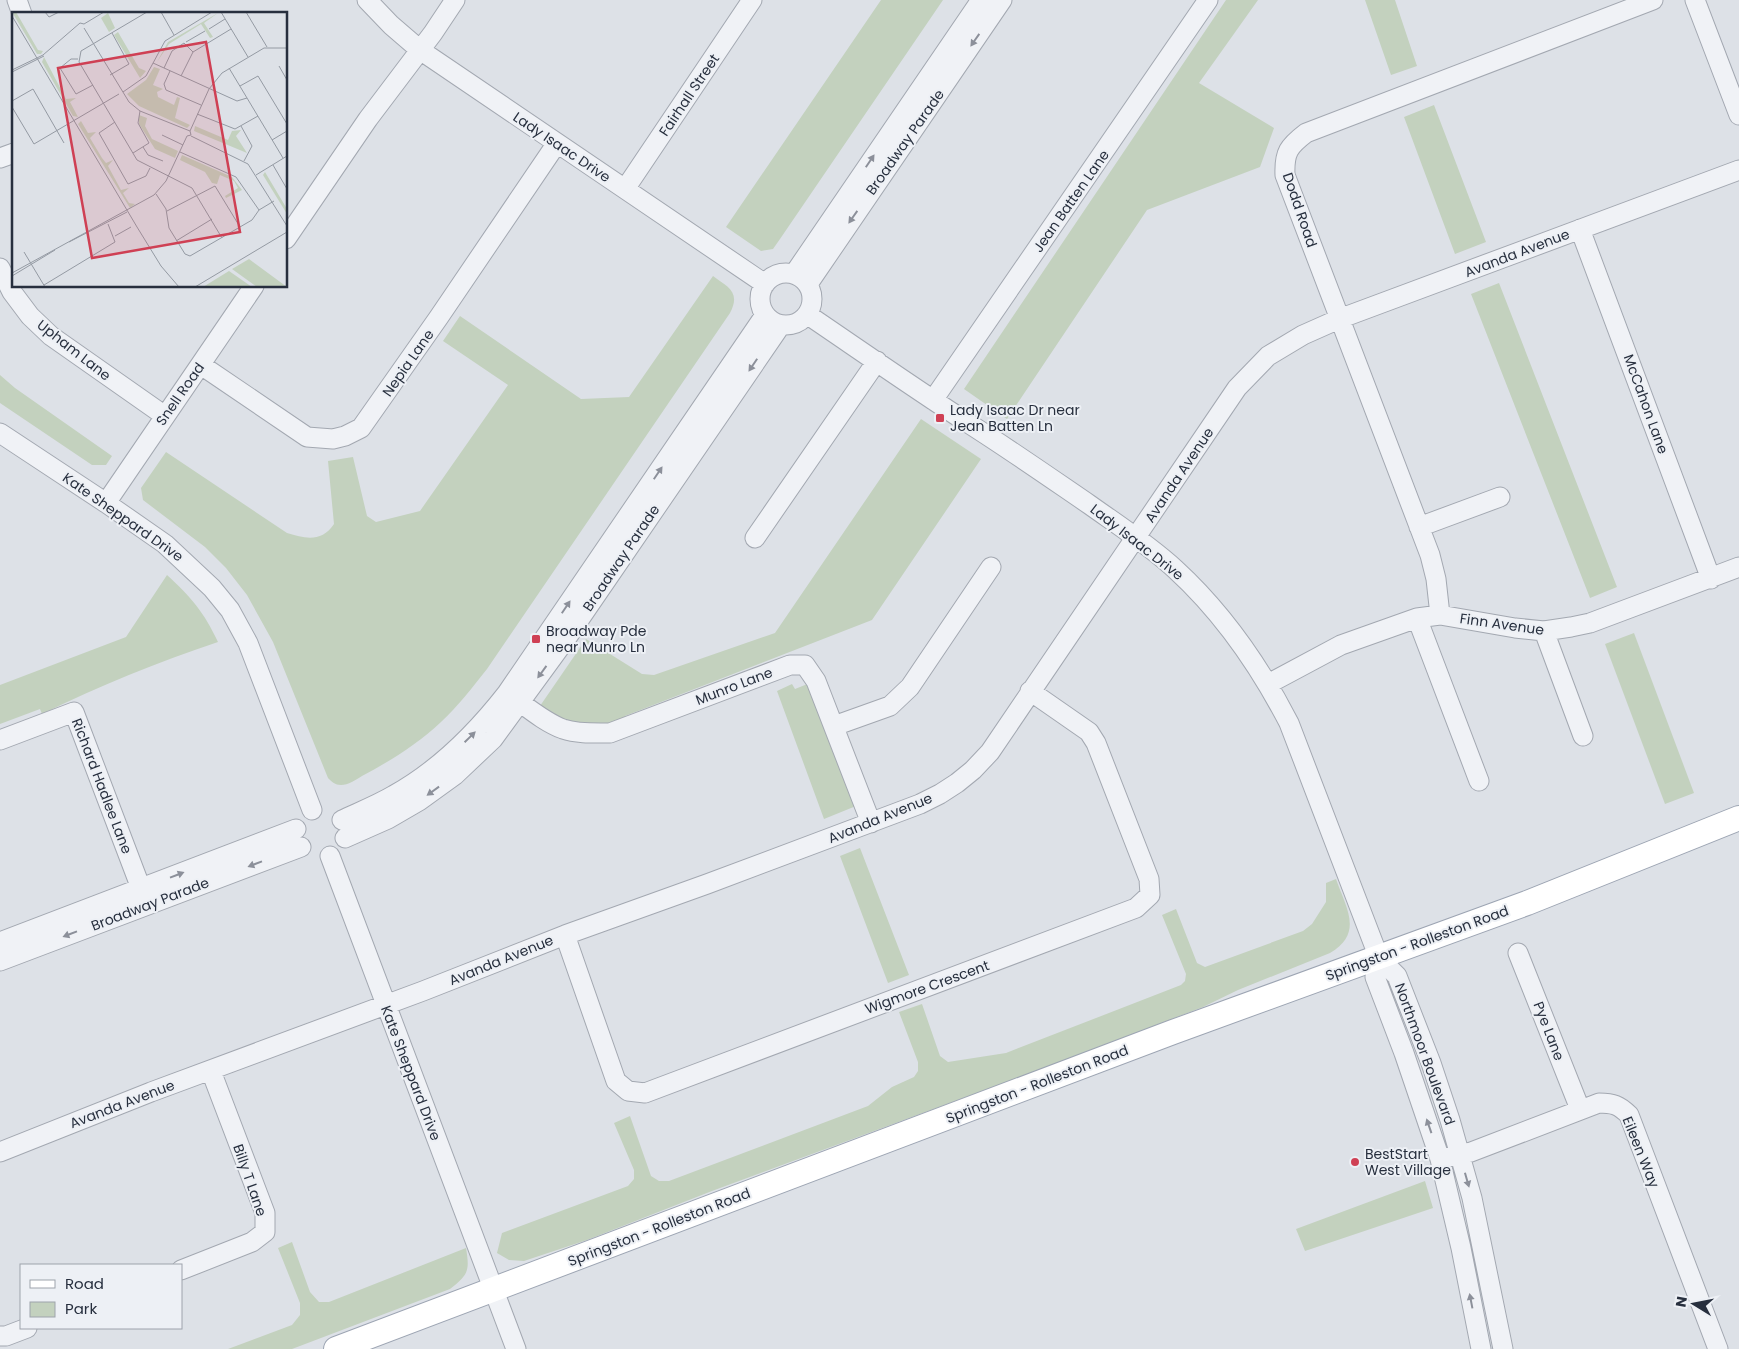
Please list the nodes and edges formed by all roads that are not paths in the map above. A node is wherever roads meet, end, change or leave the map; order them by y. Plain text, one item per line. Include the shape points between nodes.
1 (17, 0) edge
2 (368, 0) edge
3 (455, 0) edge
4 (752, 0) edge
5 (981, 0) edge
6 (1002, 0) edge
7 (1208, 0) edge
8 (1653, 0) edge
9 (1695, 0) edge
10 (21, 12) edge
11 (420, 50) junction
12 (1739, 115) edge
13 (557, 143) junction
14 (12, 154) edge
15 (0, 158) edge
16 (1739, 170) edge
17 (625, 189) junction
18 (1580, 229) junction
19 (288, 236) edge
20 (0, 268) edge
21 (801, 279) junction
22 (765, 284) junction
23 (253, 288) edge
24 (765, 315) junction
25 (808, 315) junction
26 (1339, 319) junction
27 (781, 325) junction
28 (877, 361) junction
29 (200, 365) junction
30 (933, 400) junction
31 (165, 416) junction
32 (0, 433) edge
33 (1500, 497) dead end
34 (106, 503) junction
35 (1419, 527) junction
36 (755, 538) dead end
37 (1136, 538) junction
38 (991, 567) dead end
39 (1739, 567) edge
40 (1711, 579) junction
41 (1440, 615) junction
42 (1417, 618) junction
43 (1544, 631) junction
44 (1268, 684) junction
45 (1030, 691) junction
46 (514, 698) junction
47 (834, 726) junction
48 (1583, 736) dead end
49 (0, 740) edge
50 (1480, 781) dead end
51 (312, 810) junction
52 (1739, 818) edge
53 (871, 823) junction
54 (343, 829) junction
55 (299, 838) junction
56 (330, 856) junction
57 (144, 897) junction
58 (565, 935) junction
59 (0, 942) edge
60 (1518, 953) dead end
61 (1379, 958) junction
62 (0, 961) edge
63 (386, 1006) junction
64 (211, 1071) junction
65 (1580, 1109) junction
66 (0, 1152) edge
67 (1460, 1155) junction
68 (1440, 1159) junction
69 (182, 1270) edge
70 (494, 1289) junction
71 (24, 1329) edge
72 (0, 1336) edge
73 (336, 1349) edge
74 (516, 1349) edge
75 (1481, 1349) edge
76 (1503, 1349) edge
77 (1718, 1349) edge

1 - 10 street
2 - 11 street, Lady Isaac Drive
3 - 11 street
4 - 17 street, Fairhall Street
21 -> 5 street, Broadway Parade
6 -> 21 street, Broadway Parade
7 - 30 street, Jean Batten Lane
8 - 26 street, Dodd Road via 1306,133 1296,141 1288,150 1286,175
9 - 12 street
11 - 13 street, Lady Isaac Drive
11 - 19 street
13 - 17 street, Lady Isaac Drive
13 - 29 street, Nepia Lane via 361,428 333,439 307,436
14 - 15 street
16 - 18 street, Avanda Avenue
17 - 22 street, Lady Isaac Drive
18 - 26 street, Avanda Avenue
18 - 40 street, McCahon Lane
20 - 31 street, Upham Lane via 12,292 30,316 51,336
21 - 22 street via 786,273 778,274
21 - 25 street via 812,294
22 - 24 street via 760,300
23 - 29 street, Snell Road
24 - 27 street
46 -> 24 street, Broadway Parade
25 - 27 street via 796,324
25 - 28 street, Lady Isaac Drive
26 - 35 street, Dodd Road
26 - 37 street, Avanda Avenue via 1286,344 1252,371 1237,388
27 -> 46 street, Broadway Parade via 571,631
28 - 30 street, Lady Isaac Drive
28 - 36 street
29 - 31 street, Snell Road
30 - 37 street, Lady Isaac Drive
31 - 34 street, Snell Road
32 - 34 street, Kate Sheppard Drive
33 - 35 street
34 - 51 street, Kate Sheppard Drive via 165,544 207,583 230,610 259,669
35 - 41 street, Dodd Road via 1436,579
37 - 44 street, Lady Isaac Drive via 1175,569 1214,608 1247,650
37 - 45 street, Avanda Avenue
38 - 47 street via 910,687 890,706
39 - 40 street, Finn Avenue
40 - 43 street, Finn Avenue via 1590,622
41 - 42 street, Finn Avenue
41 - 43 street, Finn Avenue
42 - 44 street, Finn Avenue via 1341,645
42 - 50 street
43 - 48 street
44 - 61 street, Lady Isaac Drive via 1289,722
45 - 53 street, Avanda Avenue via 1002,735 973,770 940,794
45 - 58 street, Wigmore Crescent via 1089,732 1096,743 1149,879 1150,894 1136,908 644,1093 628,1091 616,1081
46 - 47 street, Munro Lane via 564,729 610,733 798,664 805,665 816,681
46 - 54 street, Broadway Parade via 434,769
47 - 53 street, Munro Lane
49 - 57 street, Richard Hadlee Lane via 74,712
51 - 54 street via 332,811
51 - 55 street via 302,817
52 - 61 main road, Springston - Rolleston Road
53 - 58 street, Avanda Avenue
54 - 56 street via 339,849
55 - 56 street via 306,853
55 - 57 street, Broadway Parade
56 - 63 street, Kate Sheppard Drive
57 - 59 street, Broadway Parade
57 -> 62 street, Broadway Parade
58 - 63 street, Avanda Avenue
60 - 65 street, Pye Lane
61 - 67 street, Northmoor Boulevard via 1397,976
68 -> 61 street, Northmoor Boulevard via 1375,977
61 - 70 main road, Springston - Rolleston Road via 1173,1032
63 - 64 street, Avanda Avenue
63 - 70 street, Kate Sheppard Drive
64 - 66 street, Avanda Avenue
64 - 69 street, Billy T Lane via 265,1214 265,1232 252,1242
65 - 67 street, Eileen Way
65 - 77 street, Eileen Way via 1609,1103 1616,1104 1628,1115
67 - 68 street, Eileen Way
67 -> 76 street, Northmoor Boulevard
75 -> 68 street, Northmoor Boulevard
70 - 73 main road, Springston - Rolleston Road
70 - 74 street, Kate Sheppard Drive
71 - 72 street

